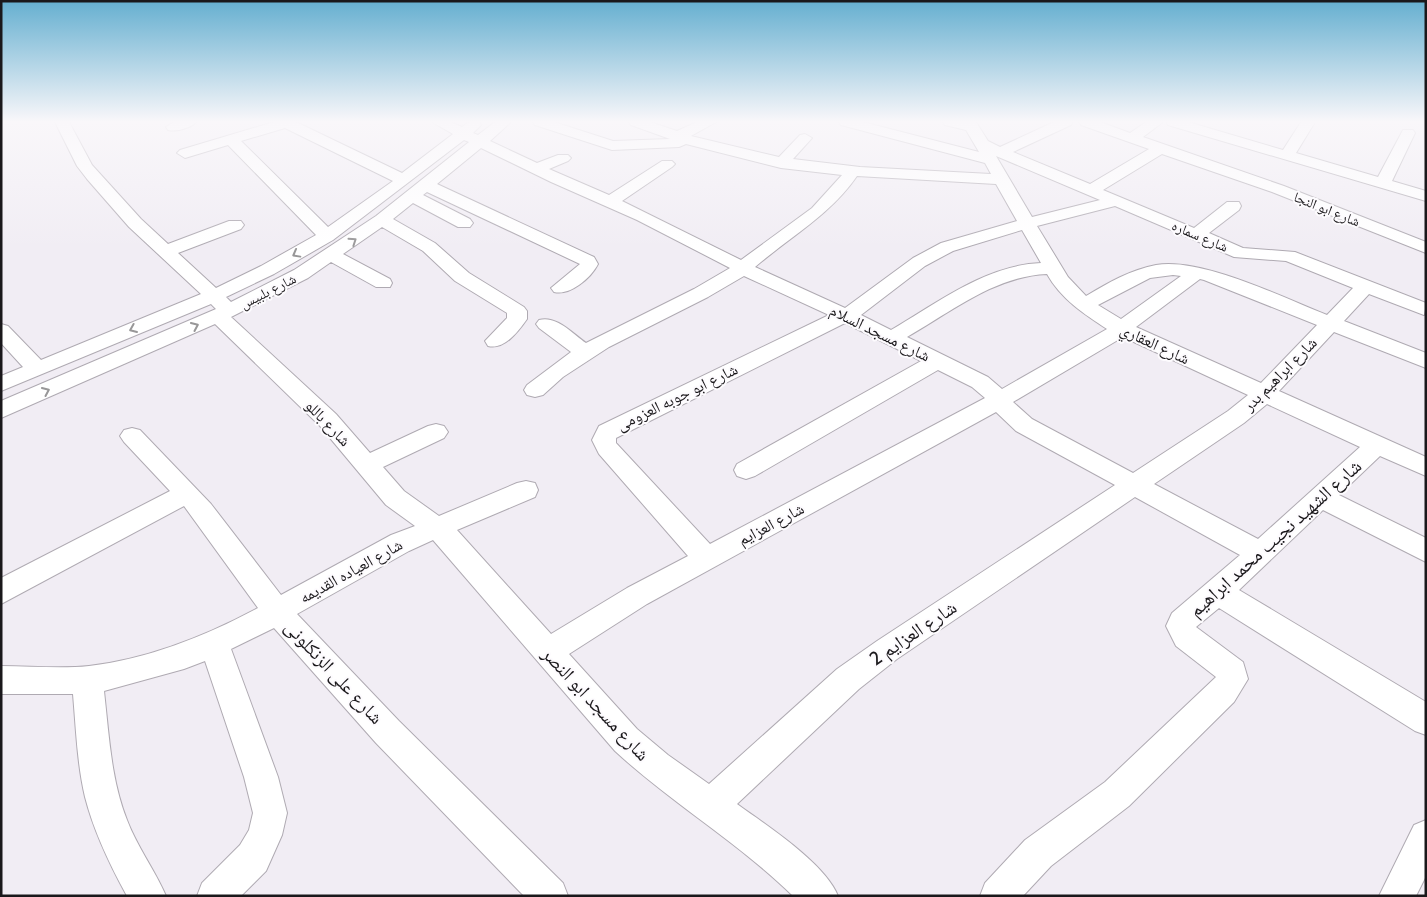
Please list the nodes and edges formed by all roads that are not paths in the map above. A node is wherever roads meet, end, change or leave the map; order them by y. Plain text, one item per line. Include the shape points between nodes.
1 (84, 164) edge
2 (255, 164) edge
3 (368, 164) edge
4 (439, 164) edge
5 (527, 164) edge
6 (550, 164) edge
7 (667, 164) dead end
8 (787, 164) edge
9 (893, 164) edge
10 (994, 164) edge
11 (1033, 164) edge
12 (1134, 164) edge
13 (1206, 164) edge
14 (1314, 164) edge
15 (1393, 164) edge
16 (537, 170) junction
17 (851, 173) junction
18 (887, 175) junction
19 (1001, 179) junction
20 (1383, 184) junction
21 (414, 187) junction
22 (1091, 190) junction
23 (1426, 196) edge
24 (1117, 201) junction
25 (610, 202) junction
26 (1234, 206) dead end
27 (382, 220) junction
28 (464, 223) dead end
29 (1026, 223) junction
30 (235, 224) dead end
31 (1196, 234) junction
32 (327, 236) junction
33 (1426, 248) edge
34 (165, 252) junction
35 (332, 255) junction
36 (744, 268) junction
37 (1053, 268) junction
38 (1197, 273) junction
39 (383, 283) dead end
40 (1366, 286) junction
41 (561, 288) dead end
42 (1084, 305) junction
43 (220, 307) junction
44 (1424, 309) dead end
45 (845, 315) junction
46 (546, 324) dead end
47 (1330, 324) junction
48 (1122, 329) junction
49 (1, 330) edge
50 (891, 338) junction
51 (495, 341) dead end
52 (585, 352) junction
53 (938, 361) junction
54 (1426, 361) edge
55 (37, 369) junction
56 (1, 384) edge
57 (535, 390) dead end
58 (1264, 394) junction
59 (998, 401) junction
60 (1, 410) edge
61 (436, 432) dead end
62 (132, 436) dead end
63 (1377, 445) junction
64 (365, 465) junction
65 (1426, 467) edge
66 (746, 470) dead end
67 (1135, 486) junction
68 (526, 490) dead end
69 (187, 493) junction
70 (1321, 497) junction
71 (437, 528) junction
72 (1426, 551) edge
73 (1260, 553) junction
74 (707, 559) junction
75 (1, 592) edge
76 (1218, 592) junction
77 (278, 612) junction
78 (214, 644) junction
79 (547, 652) junction
80 (1, 680) edge
81 (88, 680) junction
82 (1426, 720) edge
83 (711, 805) junction
84 (1426, 837) edge
85 (148, 896) edge
86 (215, 896) edge
87 (550, 896) edge
88 (820, 896) edge
89 (998, 896) edge
90 (1397, 896) edge

1 - 34 street, شارع باللو
2 - 32 street
3 - 21 street
4 - 21 street, شارع بلبيس
5 - 16 street, شارع مسجد السلام
6 - 16 street
7 - 25 street
8 - 17 street
9 - 18 street
10 - 19 street, شارع العقاري
11 - 22 street, شارع سماره
12 - 22 street
13 - 33 street, شارع ابو النجا
14 - 20 street
15 - 20 street
16 - 25 street, شارع مسجد السلام
17 - 18 street
17 - 36 street via 825,206
18 - 19 street
19 - 29 street, شارع العقاري
20 - 23 street
21 - 27 street, شارع بلبيس
21 - 28 street
21 - 32 street, شارع بلبيس
21 - 41 street via 588,261 586,270
22 - 24 street, شارع سماره
24 - 29 street
24 - 31 street, شارع سماره
25 - 36 street, شارع مسجد السلام
26 - 31 street
35 -> 27 street, شارع بلبيس
27 - 51 street via 429,247 462,277 517,311 517,319
29 - 37 street, شارع العقاري
29 - 45 street via 979,235 940,250 919,262 867,304
30 - 34 street
31 - 40 street, شارع سماره via 1245,254 1285,255
32 -> 43 street, شارع بلبيس via 275,266
34 - 43 street, شارع باللو
35 - 39 street
35 - 43 street, شارع بلبيس via 284,284
36 - 45 street, شارع مسجد السلام
36 - 52 street
37 - 42 street, شارع العقاري
37 - 50 street via 1030,269 991,280
38 - 42 street via 1169,269 1141,273
38 - 47 street
38 - 48 street, شارع العزايم
40 - 44 street, شارع سماره
40 - 47 street, شارع ابراهيم بدر
42 - 48 street, شارع العقاري
43 -> 55 street, شارع بلبيس
60 -> 43 street, شارع بلبيس
43 - 64 street, شارع باللو via 328,420
45 - 50 street, شارع مسجد السلام
45 - 74 street, شارع ابو جوبه العزومى via 616,427 603,437 607,448
46 - 52 street
47 - 54 street
47 - 58 street, شارع ابراهيم بدر
48 - 58 street, شارع العقاري
48 - 59 street, شارع العزايم
49 - 55 street
50 - 53 street, شارع مسجد السلام
52 - 57 street via 549,376
53 - 59 street, شارع مسجد السلام via 980,382
53 - 66 street
55 - 56 street, شارع بلبيس
58 - 63 street, شارع العقاري
58 - 67 street, شارع ابراهيم بدر
59 - 67 street, شارع مسجد السلام via 1024,425
59 - 74 street, شارع العزايم
61 - 64 street
62 - 69 street, شارع على الزنكلونى
63 - 65 street, شارع العقاري
63 - 70 street, شارع الشهيد نجيب محمد ابراهيم
64 - 71 street, شارع باللو via 395,498
67 - 73 street, شارع مسجد السلام
67 - 83 street, شارع العزايم 2 via 848,678
68 - 71 street, شارع العياده القديمه
69 - 75 street
69 - 77 street, شارع على الزنكلونى
70 - 72 street
70 - 73 street, شارع الشهيد نجيب محمد ابراهيم
71 - 77 street, شارع العياده القديمه via 387,549
71 - 79 street, شارع مسجد ابو النصر
73 - 76 street, شارع الشهيد نجيب محمد ابراهيم
74 - 79 street, شارع العزايم via 637,596
76 - 82 street
76 - 89 street, شارع الشهيد نجيب محمد ابراهيم via 1180,626 1186,637 1229,668 1233,679 1163,752 1117,794 1038,853
77 - 78 street, شارع العياده القديمه
77 - 87 street, شارع على الزنكلونى via 427,772
78 - 81 street, شارع العياده القديمه via 119,675
78 - 86 street via 270,813 265,835 253,858
79 - 83 street, شارع مسجد ابو النصر via 626,740 663,772
80 - 81 street, شارع العياده القديمه
81 - 85 street via 96,763 107,813 127,861
83 - 88 street, شارع مسجد ابو النصر via 780,858
84 - 90 street

